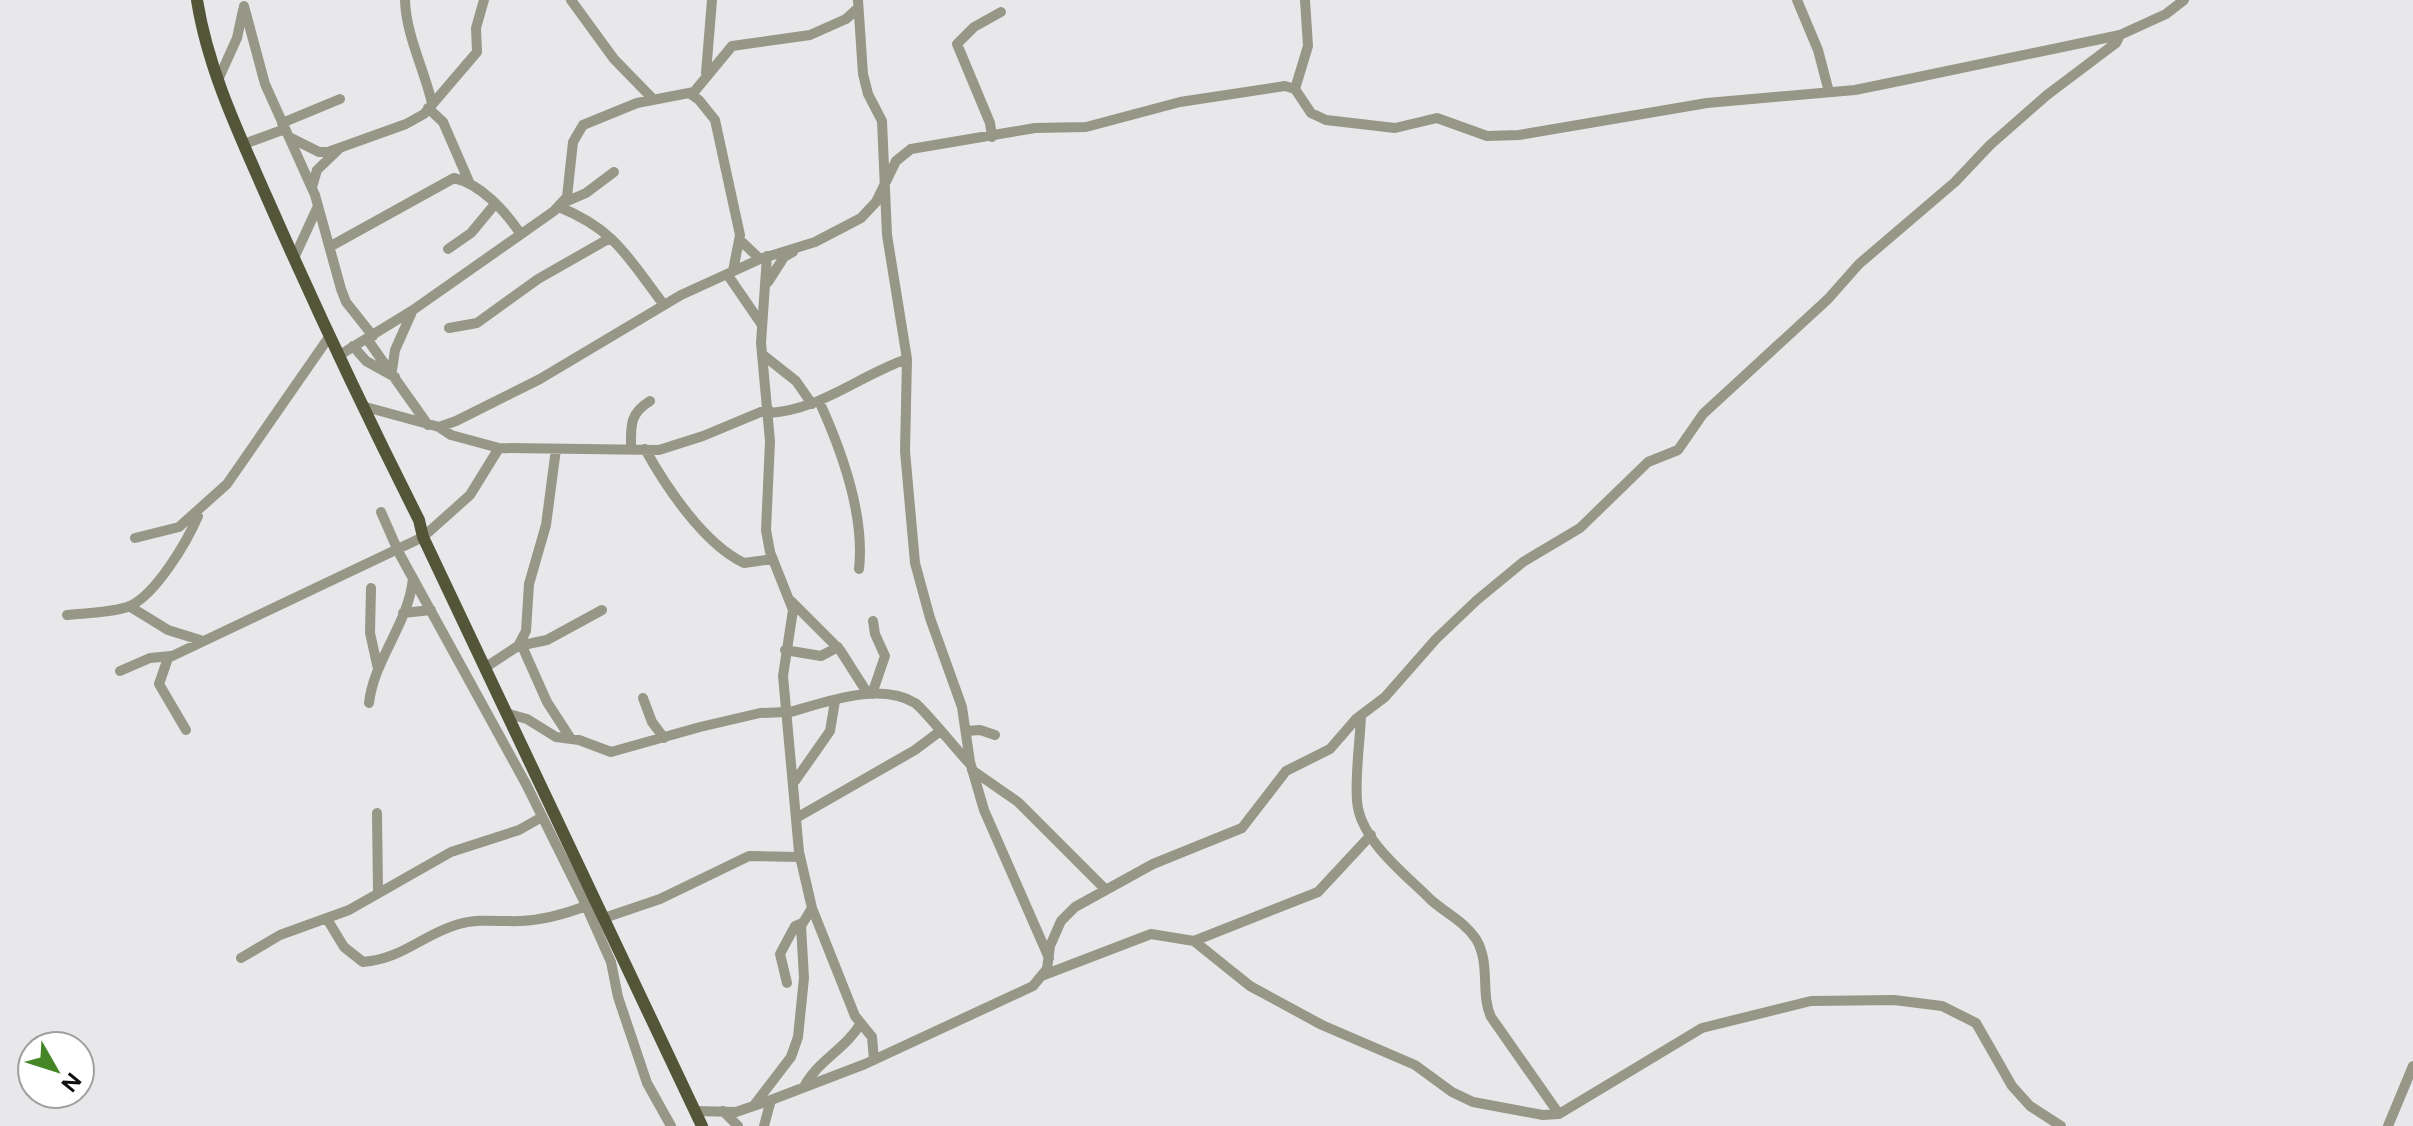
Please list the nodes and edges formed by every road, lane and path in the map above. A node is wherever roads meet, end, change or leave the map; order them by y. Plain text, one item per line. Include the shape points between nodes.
1 (197, 0) edge
2 (405, 0) edge
3 (484, 0) edge
4 (571, 0) edge
5 (712, 0) edge
6 (1305, 0) edge
7 (1797, 0) edge
8 (2184, 0) edge
9 (245, 3) edge
10 (858, 4) edge
11 (1001, 12) dead end
12 (2120, 35) junction
13 (705, 76) junction
14 (218, 80) junction
15 (1295, 89) junction
16 (1829, 92) junction
17 (689, 93) junction
18 (652, 98) junction
19 (340, 99) dead end
20 (430, 106) junction
21 (285, 129) junction
22 (992, 137) junction
23 (244, 144) junction
24 (341, 148) junction
25 (614, 172) dead end
26 (884, 180) junction
27 (470, 184) junction
28 (312, 188) junction
29 (495, 204) junction
30 (561, 205) junction
31 (318, 206) junction
32 (520, 233) junction
33 (610, 238) junction
34 (740, 240) junction
35 (331, 246) junction
36 (802, 247) junction
37 (448, 249) dead end
38 (294, 258) junction
39 (763, 258) junction
40 (730, 272) junction
41 (765, 286) junction
42 (664, 305) junction
43 (413, 310) junction
44 (762, 325) junction
45 (449, 328) dead end
46 (329, 337) junction
47 (370, 338) junction
48 (353, 346) junction
49 (763, 355) junction
50 (338, 356) junction
51 (907, 359) junction
52 (394, 374) junction
53 (650, 401) dead end
54 (816, 402) junction
55 (362, 406) junction
56 (768, 411) junction
57 (433, 426) junction
58 (499, 448) junction
59 (631, 448) junction
60 (556, 449) junction
61 (645, 449) junction
62 (200, 511) junction
63 (381, 512) dead end
64 (423, 537) junction
65 (135, 538) dead end
66 (397, 547) junction
67 (773, 559) junction
68 (859, 569) dead end
69 (413, 578) junction
70 (371, 588) dead end
71 (790, 599) junction
72 (129, 606) junction
73 (431, 610) junction
74 (602, 610) dead end
75 (403, 613) junction
76 (67, 615) dead end
77 (873, 621) dead end
78 (200, 640) junction
79 (520, 646) junction
80 (838, 647) junction
81 (785, 650) junction
82 (171, 656) junction
83 (486, 667) junction
84 (378, 669) junction
85 (120, 671) dead end
86 (870, 694) junction
87 (643, 698) dead end
88 (835, 701) junction
89 (369, 703) dead end
90 (787, 712) junction
91 (509, 714) junction
92 (1361, 715) junction
93 (186, 730) dead end
94 (966, 731) junction
95 (939, 732) junction
96 (995, 735) dead end
97 (664, 738) junction
98 (571, 739) junction
99 (971, 768) junction
100 (795, 781) junction
101 (377, 813) dead end
102 (542, 817) junction
103 (798, 817) junction
104 (1371, 835) junction
105 (800, 857) junction
106 (1105, 889) junction
107 (378, 892) junction
108 (586, 906) junction
109 (812, 908) junction
110 (604, 918) junction
111 (327, 919) junction
112 (802, 923) junction
113 (1194, 941) junction
114 (241, 958) dead end
115 (1049, 958) junction
116 (1044, 975) junction
117 (787, 983) dead end
118 (861, 1023) junction
119 (874, 1060) junction
120 (2413, 1066) edge
121 (804, 1087) junction
122 (771, 1100) junction
123 (755, 1105) junction
124 (695, 1111) junction
125 (723, 1111) junction
126 (1559, 1114) junction
127 (671, 1126) edge
128 (702, 1126) edge
129 (738, 1126) edge
130 (764, 1126) edge
131 (2061, 1126) edge
132 (2388, 1126) edge

1 - 14 main road
2 - 20 street
3 - 20 street via 476,28 477,52
4 - 18 street via 614,59
5 - 13 street
6 - 15 street via 1308,46
7 - 16 street
8 - 12 street
9 - 14 street via 237,38
9 - 21 street via 265,84
10 - 13 street via 846,19 810,35 739,42
10 - 26 street via 866,86 882,121
11 - 22 street via 957,44
12 - 16 street
12 - 92 street via 1859,264 1703,414 1678,450 1648,462 1580,528 1523,562 1477,600 1385,697
13 - 17 street
14 - 23 main road
15 - 16 street via 1311,113 1326,120 1395,128 1437,118 1493,137 1707,103
15 - 22 street via 1276,86 1219,94 1086,127 1035,128
17 - 18 street
17 - 34 street via 715,120
18 - 30 street via 590,120 577,132 570,189
19 - 21 street
20 - 24 street via 406,124
20 - 27 street via 443,122
21 - 23 street
21 - 24 street via 319,152
21 - 28 street
22 - 26 street via 911,149
23 - 38 main road
24 - 28 street via 317,170
25 - 30 street
26 - 36 street via 869,211
26 - 51 street via 887,235
27 - 29 street
27 - 35 street via 454,178 443,181
28 - 31 street
29 - 32 street
29 - 37 street via 471,233
30 - 32 street
30 - 33 street
31 - 35 street
31 - 38 street
32 - 43 street
33 - 42 street via 622,246
33 - 45 street via 538,279 477,323
34 - 39 street
34 - 40 street
35 - 47 street via 346,302
36 - 39 street
36 - 41 street via 784,257
38 - 46 main road
39 - 40 street
39 - 41 street
40 - 42 street
40 - 44 street
41 - 44 street
42 - 57 street via 540,379
43 - 47 street
43 - 52 street via 395,350
44 - 49 street
46 - 50 main road
46 - 62 street via 248,456
47 - 48 street
47 - 52 street
48 - 50 street
48 - 52 street via 373,366
49 - 54 street
49 - 56 street
50 - 55 main road
51 - 54 street
51 - 94 street via 905,451 915,563
52 - 57 street
53 - 59 street via 630,422
54 - 56 street
54 - 68 street via 842,454 856,521
55 - 57 street
55 - 64 main road
56 - 61 street via 676,446
56 - 67 street via 766,530
57 - 58 street
58 - 60 street
58 - 64 street via 470,495
59 - 60 street
59 - 61 street
60 - 79 street
61 - 67 street via 720,549 744,563
62 - 65 street via 179,527
62 - 72 street via 179,555
63 - 66 street
64 - 66 street
64 - 83 main road
66 - 69 street
66 - 78 street via 278,608
67 - 71 street
69 - 73 street
69 - 75 street
70 - 84 street via 370,633
71 - 80 street
71 - 81 street via 793,623
72 - 76 street
72 - 78 street via 168,630
73 - 75 street
73 - 102 street
74 - 79 street via 563,633
75 - 84 street
77 - 86 street via 885,656
78 - 82 street
79 - 83 street
79 - 98 street
80 - 81 street via 821,656
80 - 86 street
81 - 90 street
82 - 85 street via 150,658
82 - 93 street via 159,684
83 - 91 main road
84 - 89 street
86 - 88 street
86 - 95 street via 914,702
87 - 97 street
88 - 90 street
88 - 100 street via 830,731
90 - 97 street via 760,713
90 - 100 street
91 - 98 street
91 - 110 main road
92 - 104 street via 1357,805
92 - 106 street via 1330,749 1286,771 1242,828
94 - 96 street
94 - 99 street
95 - 99 street
95 - 103 street
97 - 98 street via 611,752
99 - 106 street via 1018,802
99 - 115 street via 996,844
100 - 103 street
101 - 107 street
102 - 107 street via 451,852
102 - 108 street
103 - 105 street
104 - 113 street via 1318,892
104 - 126 street via 1476,940 1484,958 1491,1017
105 - 109 street
105 - 110 street via 749,856 660,899
106 - 115 street via 1061,921
107 - 111 street
108 - 111 street via 524,921 460,923 410,950 363,962 344,947
108 - 127 street via 611,962 647,1083
109 - 112 street
109 - 118 street
110 - 124 main road
111 - 114 street via 280,935
112 - 117 street via 780,954
112 - 123 street via 798,1037 791,1057
113 - 116 street via 1140,936
113 - 126 street via 1250,986 1322,1025 1415,1065 1473,1102
115 - 116 street
116 - 119 street via 1005,1001
118 - 119 street via 872,1037
118 - 121 street
119 - 121 street
120 - 132 street
121 - 122 street
122 - 123 street
122 - 130 street
123 - 125 street
124 - 125 street
124 - 128 main road
125 - 129 street
126 - 131 street via 1702,1028 1811,1001 1894,1000 1942,1006 1976,1023 2012,1086 2030,1106

